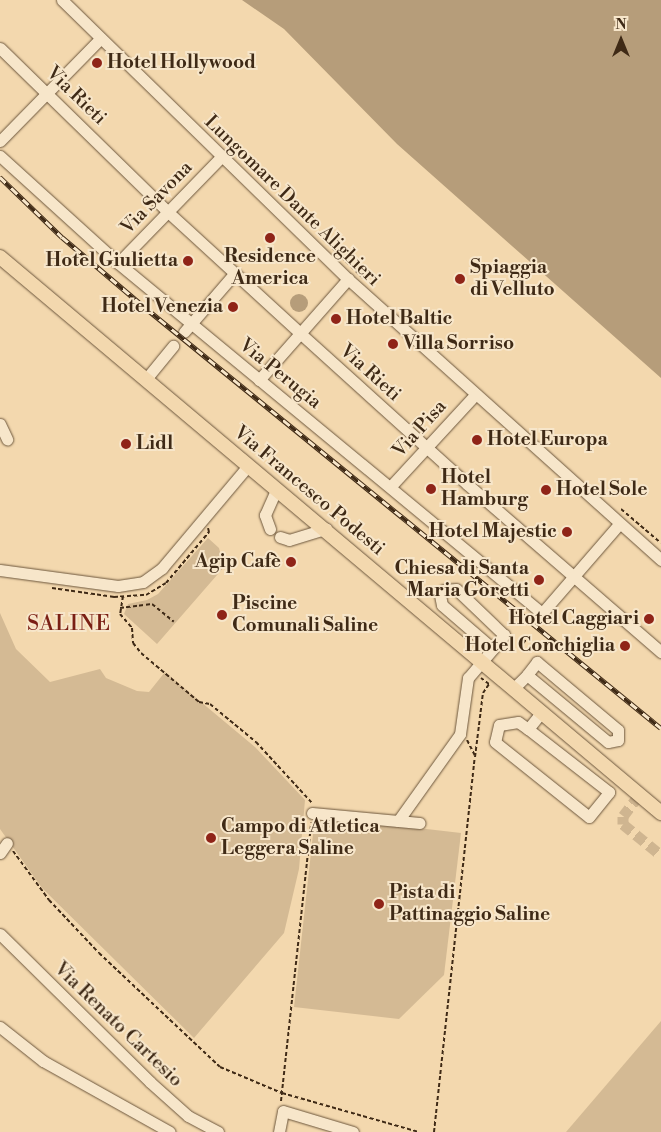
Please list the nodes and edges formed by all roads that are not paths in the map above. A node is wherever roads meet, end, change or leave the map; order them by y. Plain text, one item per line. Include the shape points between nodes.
1 (62, 0) edge
2 (101, 38) junction
3 (0, 48) edge
4 (49, 94) junction
5 (0, 141) edge
6 (0, 156) edge
7 (221, 157) junction
8 (168, 212) junction
9 (1, 260) edge
10 (118, 263) junction
11 (235, 273) junction
12 (348, 279) junction
13 (188, 328) junction
14 (301, 334) junction
15 (173, 346) dead end
16 (146, 378) junction
17 (259, 380) junction
18 (474, 396) junction
19 (0, 424) edge
20 (7, 439) dead end
21 (427, 448) junction
22 (248, 466) junction
23 (391, 486) junction
24 (276, 490) junction
25 (619, 524) junction
26 (270, 529) dead end
27 (326, 529) junction
28 (280, 538) dead end
29 (661, 560) edge
30 (0, 570) edge
31 (573, 577) junction
32 (493, 649) junction
33 (661, 652) edge
34 (482, 661) junction
35 (527, 676) junction
36 (514, 688) junction
37 (542, 712) junction
38 (528, 729) junction
39 (312, 812) road end
40 (661, 813) edge
41 (398, 821) junction
42 (420, 823) dead end
43 (7, 843) road end
44 (0, 853) edge
45 (0, 934) edge
46 (0, 1028) edge
47 (170, 1132) edge
48 (218, 1132) edge
49 (279, 1132) edge
50 (353, 1132) edge

1 - 2 street, Lungomare Dante Alighieri
2 - 4 street
2 - 7 street, Lungomare Dante Alighieri
3 - 4 street, Via Rieti
4 - 5 street
4 - 8 street, Via Rieti
6 - 10 street, Via Perugia
7 - 8 street, Via Savona
7 - 12 street, Lungomare Dante Alighieri
8 - 10 street, Via Savona
8 - 11 street, Via Rieti
9 - 16 main road, Via Francesco Podesti
10 - 13 street, Via Perugia
11 - 13 street
11 - 14 street, Via Rieti
12 - 14 street
12 - 18 street, Lungomare Dante Alighieri
13 - 17 street, Via Perugia
14 - 17 street
14 - 21 street, Via Rieti
15 - 16 street
16 - 22 main road, Via Francesco Podesti
17 - 23 street, Via Perugia
18 - 21 street, Via Pisa
18 - 25 street, Lungomare Dante Alighieri
19 - 20 street
21 - 23 street, Via Pisa
21 - 31 street, Via Rieti
22 - 24 main road, Via Francesco Podesti
22 - 30 street via 162,568 143,582 125,586
23 - 31 street, Via Perugia via 542,613
24 - 26 street via 265,515
24 - 27 main road, Via Francesco Podesti
25 - 29 street, Lungomare Dante Alighieri
25 - 31 street
27 - 28 street via 289,540
27 - 34 main road, Via Francesco Podesti
31 - 33 street, Via Rieti
32 - 32 street via 502,638 502,631 456,590 444,590 440,595 442,605
32 - 34 street
34 - 36 main road, Via Francesco Podesti
34 - 41 street via 468,678 460,734
35 - 35 street via 608,742 618,740 618,730 537,662
35 - 36 street
36 - 37 main road, Via Francesco Podesti
37 - 38 street
37 - 40 main road, Via Francesco Podesti
38 - 38 street via 609,792 589,817 495,742 499,725 518,722
39 - 41 street
41 - 42 street
43 - 44 street
45 - 48 street, Via Renato Cartesio via 150,1082 188,1116
46 - 47 street via 43,1061
49 - 50 street via 283,1111

